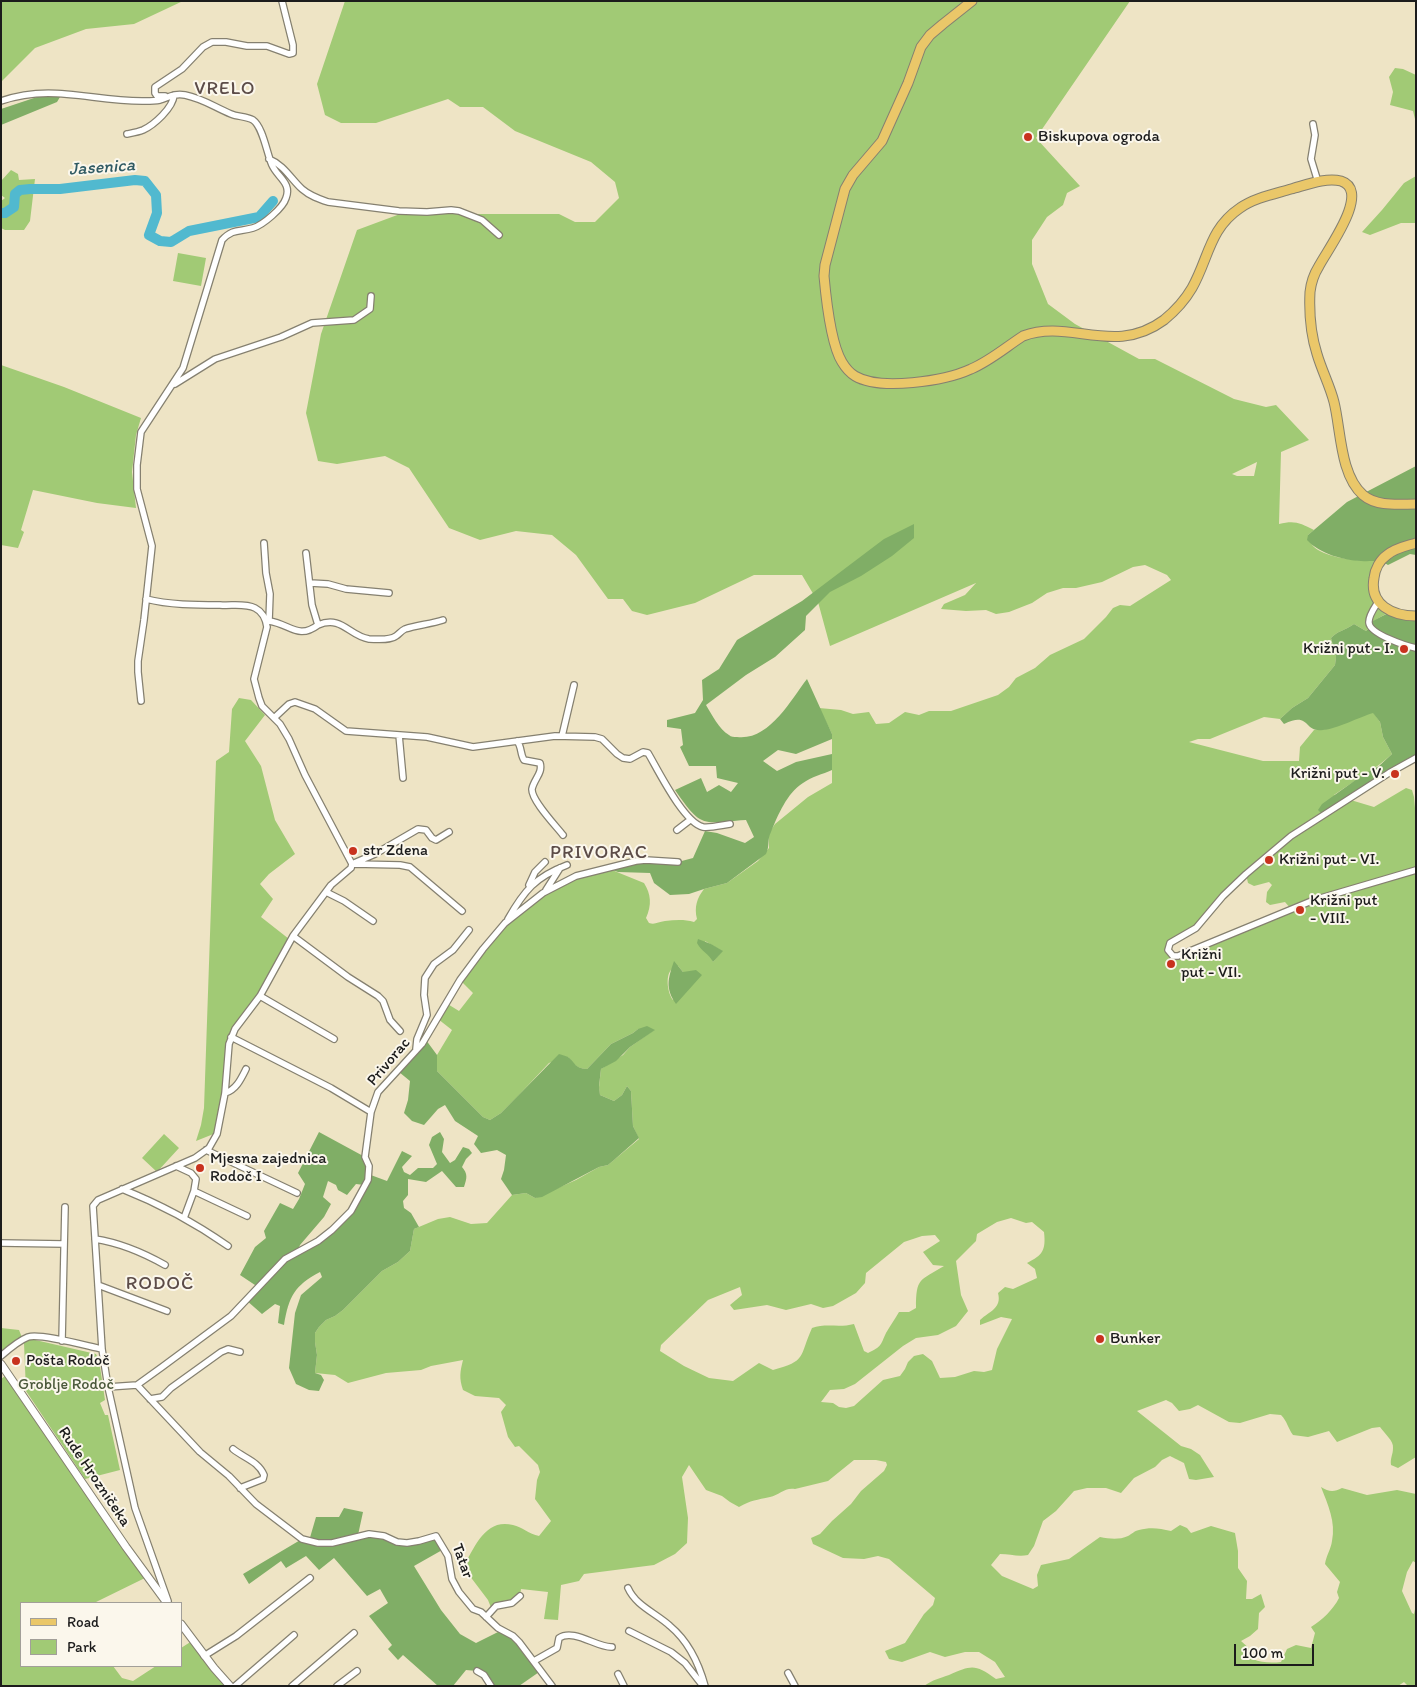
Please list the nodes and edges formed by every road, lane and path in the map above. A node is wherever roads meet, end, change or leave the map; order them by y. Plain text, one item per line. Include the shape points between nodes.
1 (282, 1) edge
2 (972, 1) edge
3 (174, 95) junction
4 (166, 96) junction
5 (1, 101) edge
6 (1313, 124) dead end
7 (127, 134) dead end
8 (270, 159) junction
9 (1318, 182) junction
10 (499, 235) dead end
11 (371, 296) dead end
12 (172, 386) junction
13 (1416, 504) edge
14 (1416, 542) edge
15 (264, 543) dead end
16 (306, 553) dead end
17 (310, 583) junction
18 (389, 593) dead end
19 (146, 599) junction
20 (1378, 602) junction
21 (1416, 616) edge
22 (443, 620) dead end
23 (268, 621) junction
24 (318, 625) junction
25 (1416, 648) edge
26 (574, 685) dead end
27 (141, 701) dead end
28 (274, 718) junction
29 (398, 735) junction
30 (562, 736) junction
31 (517, 741) junction
32 (1416, 758) edge
33 (404, 778) dead end
34 (690, 820) junction
35 (730, 824) dead end
36 (677, 830) dead end
37 (449, 832) dead end
38 (563, 835) dead end
39 (545, 862) dead end
40 (678, 862) dead end
41 (352, 864) junction
42 (1416, 870) edge
43 (528, 887) junction
44 (326, 892) junction
45 (543, 894) junction
46 (462, 910) dead end
47 (373, 921) dead end
48 (505, 923) junction
49 (469, 930) dead end
50 (293, 936) junction
51 (260, 996) junction
52 (400, 1030) dead end
53 (231, 1037) junction
54 (334, 1038) dead end
55 (414, 1054) junction
56 (246, 1069) dead end
57 (225, 1093) junction
58 (371, 1112) junction
59 (206, 1150) junction
60 (176, 1166) junction
61 (122, 1189) junction
62 (194, 1191) junction
63 (297, 1193) dead end
64 (65, 1207) dead end
65 (247, 1216) dead end
66 (184, 1218) junction
67 (95, 1239) junction
68 (1, 1243) edge
69 (64, 1244) junction
70 (228, 1246) dead end
71 (165, 1265) dead end
72 (98, 1284) junction
73 (167, 1311) dead end
74 (62, 1341) junction
75 (102, 1349) junction
76 (240, 1352) dead end
77 (1, 1356) edge
78 (1, 1364) edge
79 (137, 1385) junction
80 (108, 1387) junction
81 (150, 1399) junction
82 (232, 1449) dead end
83 (240, 1488) junction
84 (310, 1578) dead end
85 (628, 1588) dead end
86 (520, 1596) dead end
87 (167, 1602) edge
88 (168, 1602) edge
89 (486, 1617) junction
90 (182, 1625) edge
91 (629, 1631) dead end
92 (354, 1633) dead end
93 (294, 1635) dead end
94 (612, 1647) dead end
95 (204, 1656) junction
96 (534, 1661) junction
97 (357, 1671) dead end
98 (477, 1671) dead end
99 (788, 1673) dead end
100 (618, 1674) dead end
101 (230, 1686) edge
102 (235, 1686) edge
103 (292, 1686) edge
104 (337, 1686) edge
105 (491, 1686) edge
106 (552, 1686) edge
107 (624, 1686) edge
108 (704, 1686) edge
109 (795, 1686) edge

1 - 4 street via 293,53 267,46 212,42 182,69 155,87 157,96
2 - 9 main road via 943,24 921,48 882,140 853,175 842,197 824,276 837,351 855,376 885,383 930,380 973,368 1030,333 1051,331 1110,337 1145,330 1162,320 1186,297 1214,235 1231,214 1254,201
3 - 4 street
3 - 7 street via 168,108 153,124
3 - 8 street via 212,103 232,115 254,121
4 - 5 street via 160,100 126,100 44,92
6 - 9 street via 1315,135 1311,159
8 - 10 street via 278,163 303,190 318,199 399,211 459,211 482,220
8 - 12 street via 286,185 286,198 260,225 231,232 222,240 188,357
9 - 13 main road via 1342,182 1352,193 1348,214 1315,274 1310,290 1315,348 1334,404 1348,472 1367,498 1385,503
11 - 12 street via 370,309 354,320 312,323 281,338 215,359
12 - 19 street via 144,425 139,441 137,489 152,546
14 - 20 main road via 1390,552 1380,563 1373,584
15 - 23 street via 270,594
16 - 17 street
17 - 18 street
17 - 24 street
19 - 23 street via 250,607
19 - 27 street via 138,672
20 - 21 main road via 1395,613
20 - 25 street via 1368,622 1371,628 1396,642
22 - 24 street via 381,639 359,636 339,624 328,622
23 - 24 street via 305,632
23 - 28 street via 254,684 262,706
26 - 30 street
28 - 29 street via 289,704 298,702 346,731
28 - 41 street via 289,739
29 - 31 street via 473,746
29 - 33 street
30 - 31 street
30 - 34 street via 598,737 623,758 648,753
31 - 38 street via 524,760 540,763 533,795
32 - 42 street via 1291,836 1246,874 1196,928 1170,944 1168,950 1173,956 1178,956 1314,900
34 - 35 street via 706,827
34 - 36 street
37 - 41 street via 436,840 426,830 418,829
39 - 43 street via 535,872
40 - 45 street, Privorac via 646,860 625,864 576,876
41 - 44 street
41 - 46 street via 410,867
43 - 45 street via 564,867
43 - 48 street
44 - 47 street
44 - 50 street
45 - 48 street, Privorac
48 - 55 street, Privorac via 460,980
49 - 55 street via 452,950 434,964 425,978 427,1015
50 - 51 street
50 - 52 street via 378,996 390,1020
51 - 53 street
51 - 54 street
53 - 57 street
53 - 58 street via 314,1078
55 - 58 street, Privorac via 378,1092
56 - 57 street via 230,1092
57 - 59 street via 217,1134
58 - 79 street, Privorac via 365,1156 369,1166 368,1180 352,1211 332,1230 285,1259 231,1316
59 - 60 street
59 - 63 street
60 - 61 street
60 - 62 street via 194,1176
61 - 66 street
61 - 67 street via 95,1202 92,1210
62 - 65 street
62 - 66 street
64 - 69 street
66 - 70 street
67 - 71 street via 139,1250
67 - 72 street
68 - 69 street
69 - 74 street
72 - 73 street
72 - 75 street
74 - 75 street
74 - 77 street via 29,1337
75 - 80 street
76 - 81 street via 228,1349 221,1352 162,1397
78 - 87 street, Rude Hrozničeka
79 - 80 street
79 - 81 street, Tatar
80 - 88 street via 135,1508
81 - 83 street, Tatar via 200,1452
82 - 83 street via 251,1459 264,1474 260,1480
83 - 89 street, Tatar via 282,1525 302,1539 318,1543 369,1534 407,1543 436,1536 448,1556 456,1587 473,1609
84 - 95 street via 236,1636
85 - 108 street via 637,1601 670,1625 684,1642 698,1665
86 - 89 street via 512,1604 496,1606
89 - 96 street, Tatar via 513,1636
90 - 95 street
91 - 108 street via 671,1652
92 - 103 street
93 - 102 street
94 - 96 street via 605,1648 589,1640 563,1636 559,1638 557,1648
95 - 101 street
96 - 106 street, Tatar
97 - 104 street
98 - 105 street
99 - 109 street
100 - 107 street

